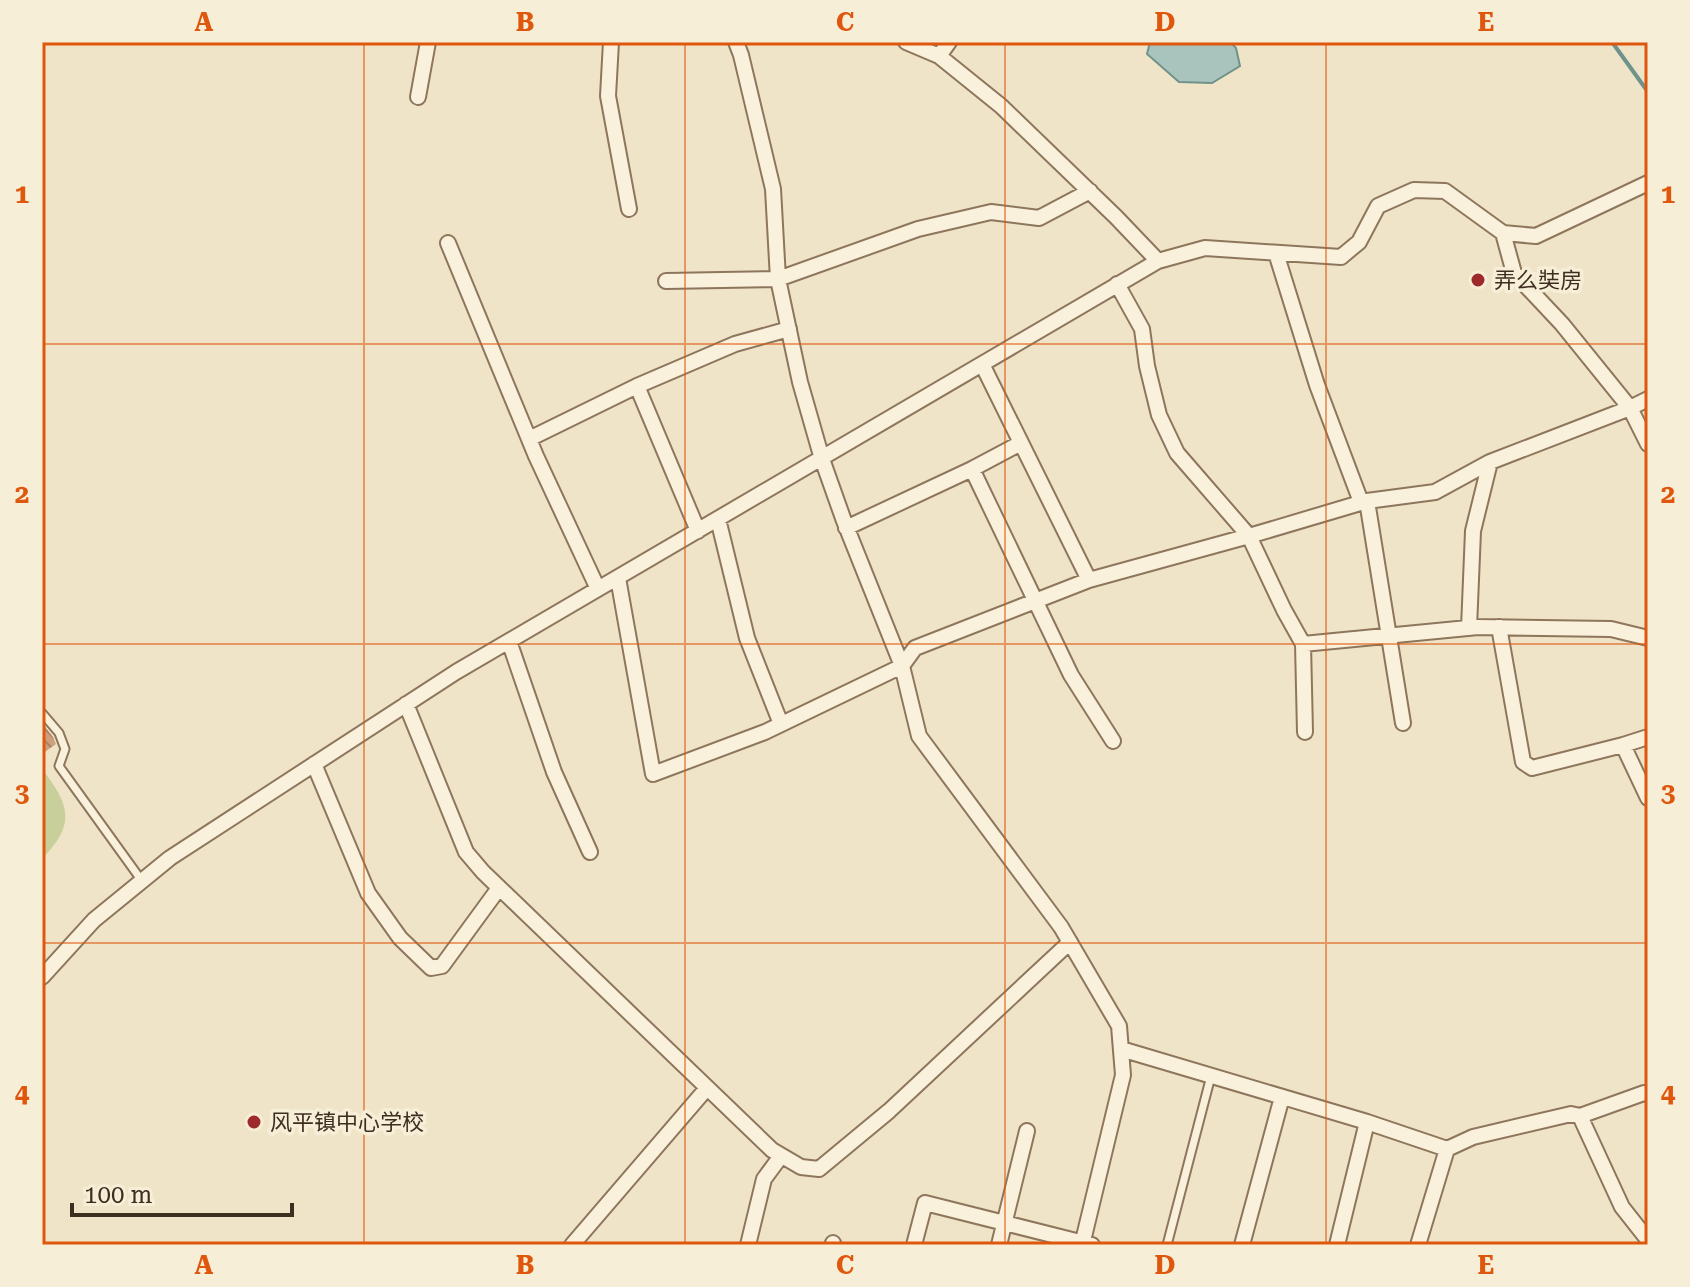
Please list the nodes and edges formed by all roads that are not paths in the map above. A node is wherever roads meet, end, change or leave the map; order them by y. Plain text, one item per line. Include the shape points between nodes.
1 (428, 42) edge
2 (611, 42) edge
3 (736, 42) edge
4 (906, 42) edge
5 (949, 42) edge
6 (939, 56) junction
7 (418, 97) dead end
8 (1648, 183) edge
9 (1090, 191) junction
10 (629, 209) dead end
11 (1503, 233) junction
12 (448, 243) dead end
13 (1276, 253) junction
14 (1158, 261) junction
15 (778, 279) junction
16 (666, 281) dead end
17 (1117, 284) junction
18 (789, 329) junction
19 (982, 364) junction
20 (637, 386) junction
21 (1648, 399) edge
22 (1630, 408) junction
23 (529, 439) junction
24 (1021, 443) junction
25 (1648, 444) edge
26 (822, 459) junction
27 (1490, 462) junction
28 (972, 469) junction
29 (1364, 502) junction
30 (718, 519) junction
31 (846, 528) junction
32 (698, 531) junction
33 (1249, 536) junction
34 (618, 578) junction
35 (1089, 580) junction
36 (598, 589) junction
37 (1035, 601) junction
38 (1499, 627) junction
39 (1469, 628) junction
40 (888, 631) junction
41 (1389, 635) junction
42 (1648, 638) edge
43 (509, 641) junction
44 (1303, 644) junction
45 (915, 648) junction
46 (902, 666) junction
47 (406, 704) junction
48 (42, 713) edge
49 (1403, 723) dead end
50 (781, 724) junction
51 (1305, 732) dead end
52 (1648, 737) edge
53 (1113, 741) dead end
54 (1623, 745) junction
55 (314, 764) junction
56 (1648, 798) edge
57 (590, 852) dead end
58 (142, 881) junction
59 (499, 888) junction
60 (1070, 942) junction
61 (42, 977) edge
62 (1121, 1049) junction
63 (1211, 1076) junction
64 (707, 1088) junction
65 (1648, 1094) edge
66 (1282, 1097) junction
67 (1580, 1116) junction
68 (1367, 1122) junction
69 (1027, 1131) dead end
70 (1447, 1149) junction
71 (781, 1156) junction
72 (1005, 1223) junction
73 (1648, 1240) edge
74 (1086, 1244) edge
75 (572, 1245) edge
76 (748, 1245) edge
77 (914, 1245) edge
78 (999, 1245) edge
79 (1167, 1245) edge
80 (1242, 1245) edge
81 (1337, 1245) edge
82 (1418, 1245) edge

1 - 7 street
2 - 10 street via 608,96
3 - 15 street via 773,189
4 - 6 street
5 - 6 street
6 - 9 street via 1001,106
8 - 11 street via 1536,236
9 - 14 street
9 - 15 street via 1039,218 991,212 947,222
11 - 13 street via 1445,191 1414,190 1378,206 1359,242 1341,257
11 - 22 street via 1514,273
12 - 23 street
13 - 14 street via 1205,248
13 - 29 street via 1317,385
14 - 17 street
15 - 16 street
15 - 18 street
17 - 19 street
17 - 33 street via 1142,329 1159,415 1177,453
18 - 20 street via 735,344
18 - 26 street
19 - 24 street
19 - 26 street
20 - 23 street
20 - 32 street
21 - 22 street
22 - 25 street
22 - 27 street
23 - 36 street
24 - 28 street
24 - 35 street
26 - 30 street
26 - 31 street
27 - 29 street via 1435,492
27 - 39 street via 1473,531
28 - 31 street
28 - 37 street
29 - 33 street
29 - 41 street
30 - 32 street
30 - 50 street via 747,638
31 - 40 street
32 - 34 street
33 - 35 street
33 - 44 street
34 - 36 street
34 - 50 street via 653,774
35 - 37 street
36 - 43 street
37 - 45 street
37 - 53 street via 1071,675
38 - 39 street
38 - 42 street via 1611,629
38 - 54 street via 1523,762 1532,768
39 - 41 street
40 - 45 street
40 - 46 street
41 - 44 street
41 - 49 street
43 - 47 street
43 - 57 street via 554,772
44 - 51 street
45 - 46 street
46 - 50 street
46 - 60 street via 919,736
47 - 55 street
47 - 59 street via 466,852
48 - 58 lane via 65,749 59,766
52 - 54 street
54 - 56 street
55 - 58 street
55 - 59 street via 368,893 400,938 431,968 442,966
58 - 61 street via 94,920
59 - 64 street
60 - 62 street via 1119,1026
60 - 71 street via 819,1169
62 - 63 street
62 - 74 street via 1123,1075
63 - 66 street
63 - 79 lane
64 - 71 street
64 - 75 street
65 - 67 street
66 - 68 street
66 - 80 street
67 - 70 street via 1473,1137
67 - 73 street via 1622,1207
68 - 70 street
68 - 81 street
69 - 72 street
70 - 82 street
71 - 76 street via 764,1179
72 - 74 street
72 - 77 street via 925,1203
72 - 78 street

